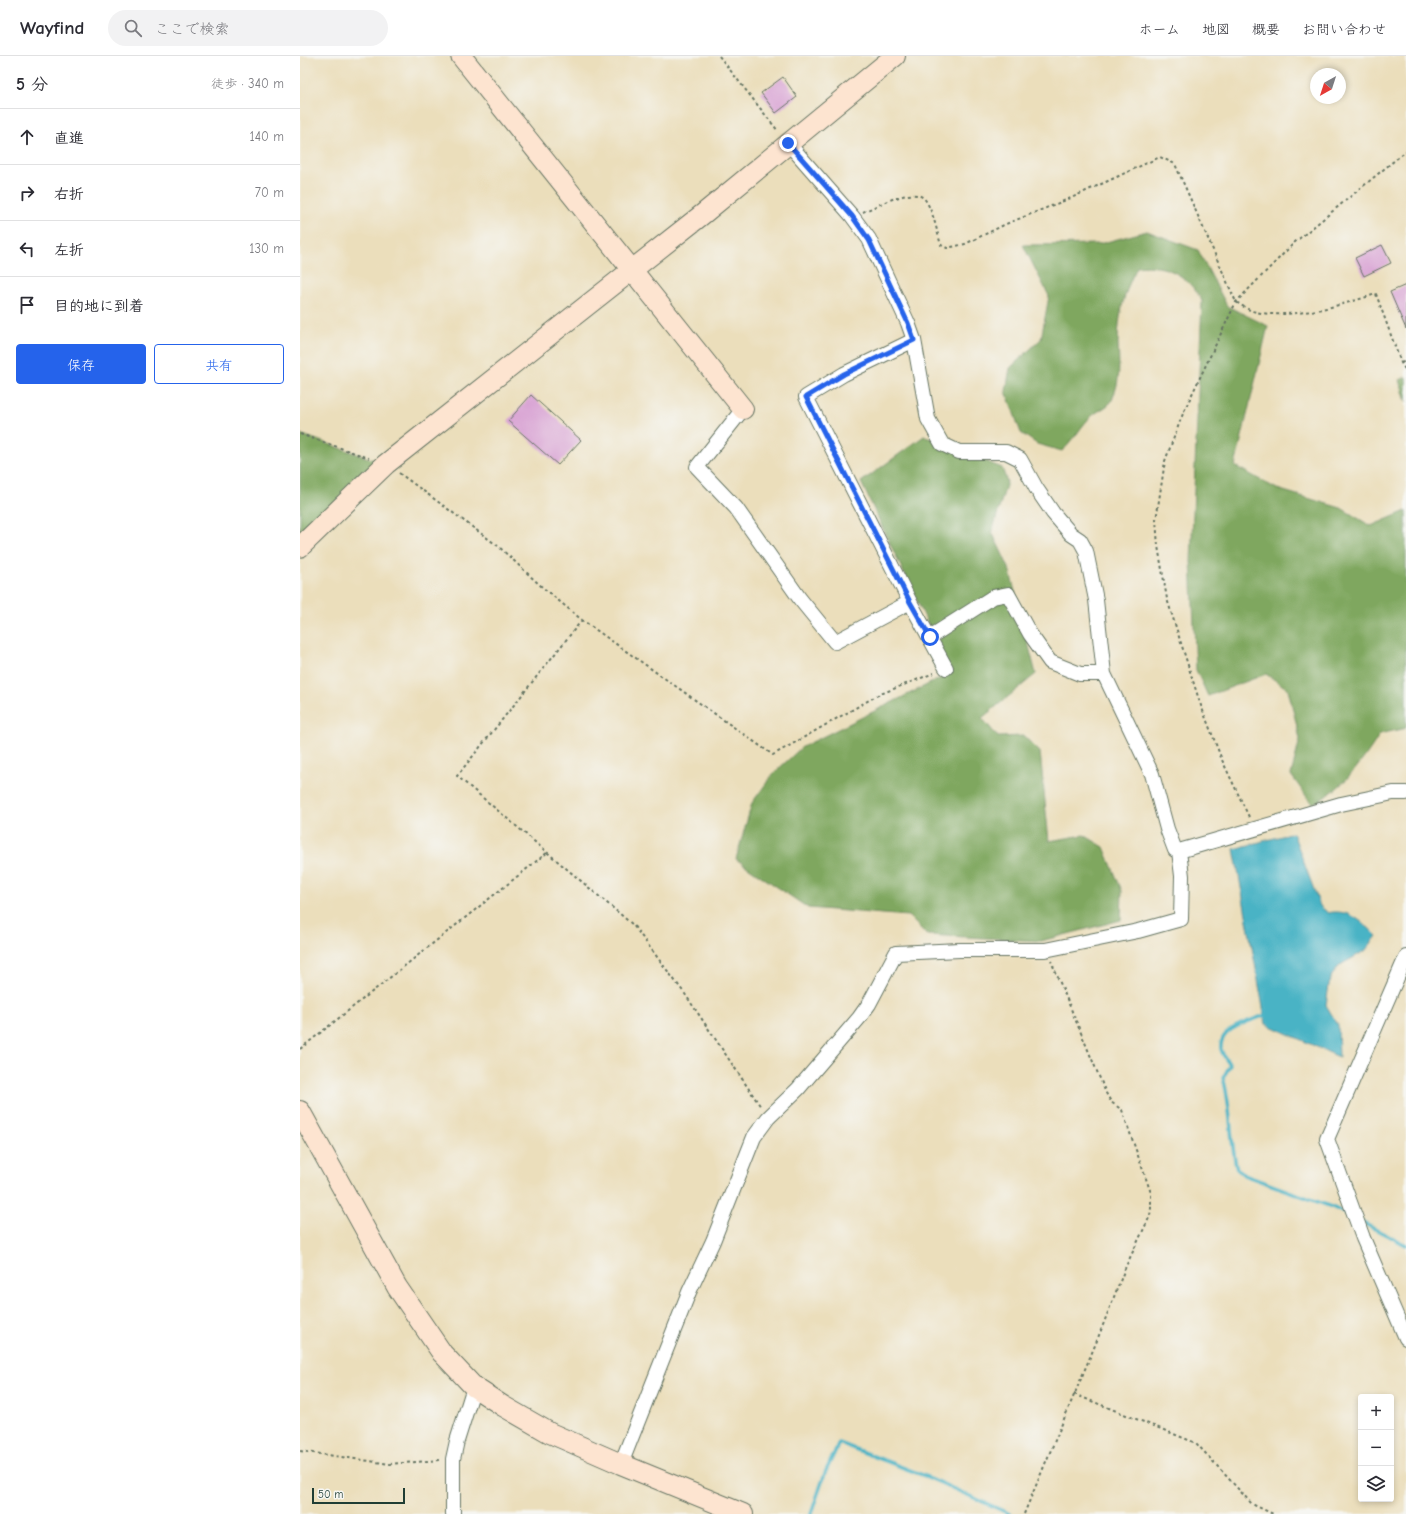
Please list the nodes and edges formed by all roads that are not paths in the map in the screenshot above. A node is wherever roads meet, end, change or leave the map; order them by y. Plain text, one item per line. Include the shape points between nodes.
1 (461, 56) edge
2 (895, 56) edge
3 (788, 143) junction
4 (632, 270) junction
5 (914, 340) junction
6 (743, 408) joint
7 (300, 547) edge
8 (910, 602) junction
9 (930, 637) junction
10 (946, 668) road end
11 (1104, 674) junction
12 (1406, 793) edge
13 (1179, 851) junction
14 (1406, 957) edge
15 (300, 1111) edge
16 (1406, 1338) edge
17 (474, 1387) junction
18 (621, 1464) junction
19 (453, 1514) edge
20 (743, 1514) edge

1 - 4 street
2 - 3 street
3 - 4 street
3 - 5 street via 852,216 869,240
4 - 6 street
4 - 7 street via 386,464
5 - 8 street via 844,374 806,397
5 - 11 street via 928,419 942,444 959,452 1006,452 1020,459 1053,513 1071,534 1080,540 1086,551 1096,600
6 - 8 street via 697,468 736,508 800,599 835,642
8 - 9 street
9 - 10 street
9 - 11 street via 993,597 1008,594 1030,634 1050,662 1080,674
11 - 13 street via 1152,774 1167,829 1175,850
12 - 13 street via 1393,792 1341,804
13 - 18 street via 1182,876 1181,919 1138,931 1045,950 896,953 859,1018 798,1089 768,1118 754,1137
14 - 16 street via 1327,1139 1363,1238
15 - 17 street via 397,1287 442,1353
17 - 18 street via 550,1433
17 - 19 street via 453,1459
18 - 20 street

